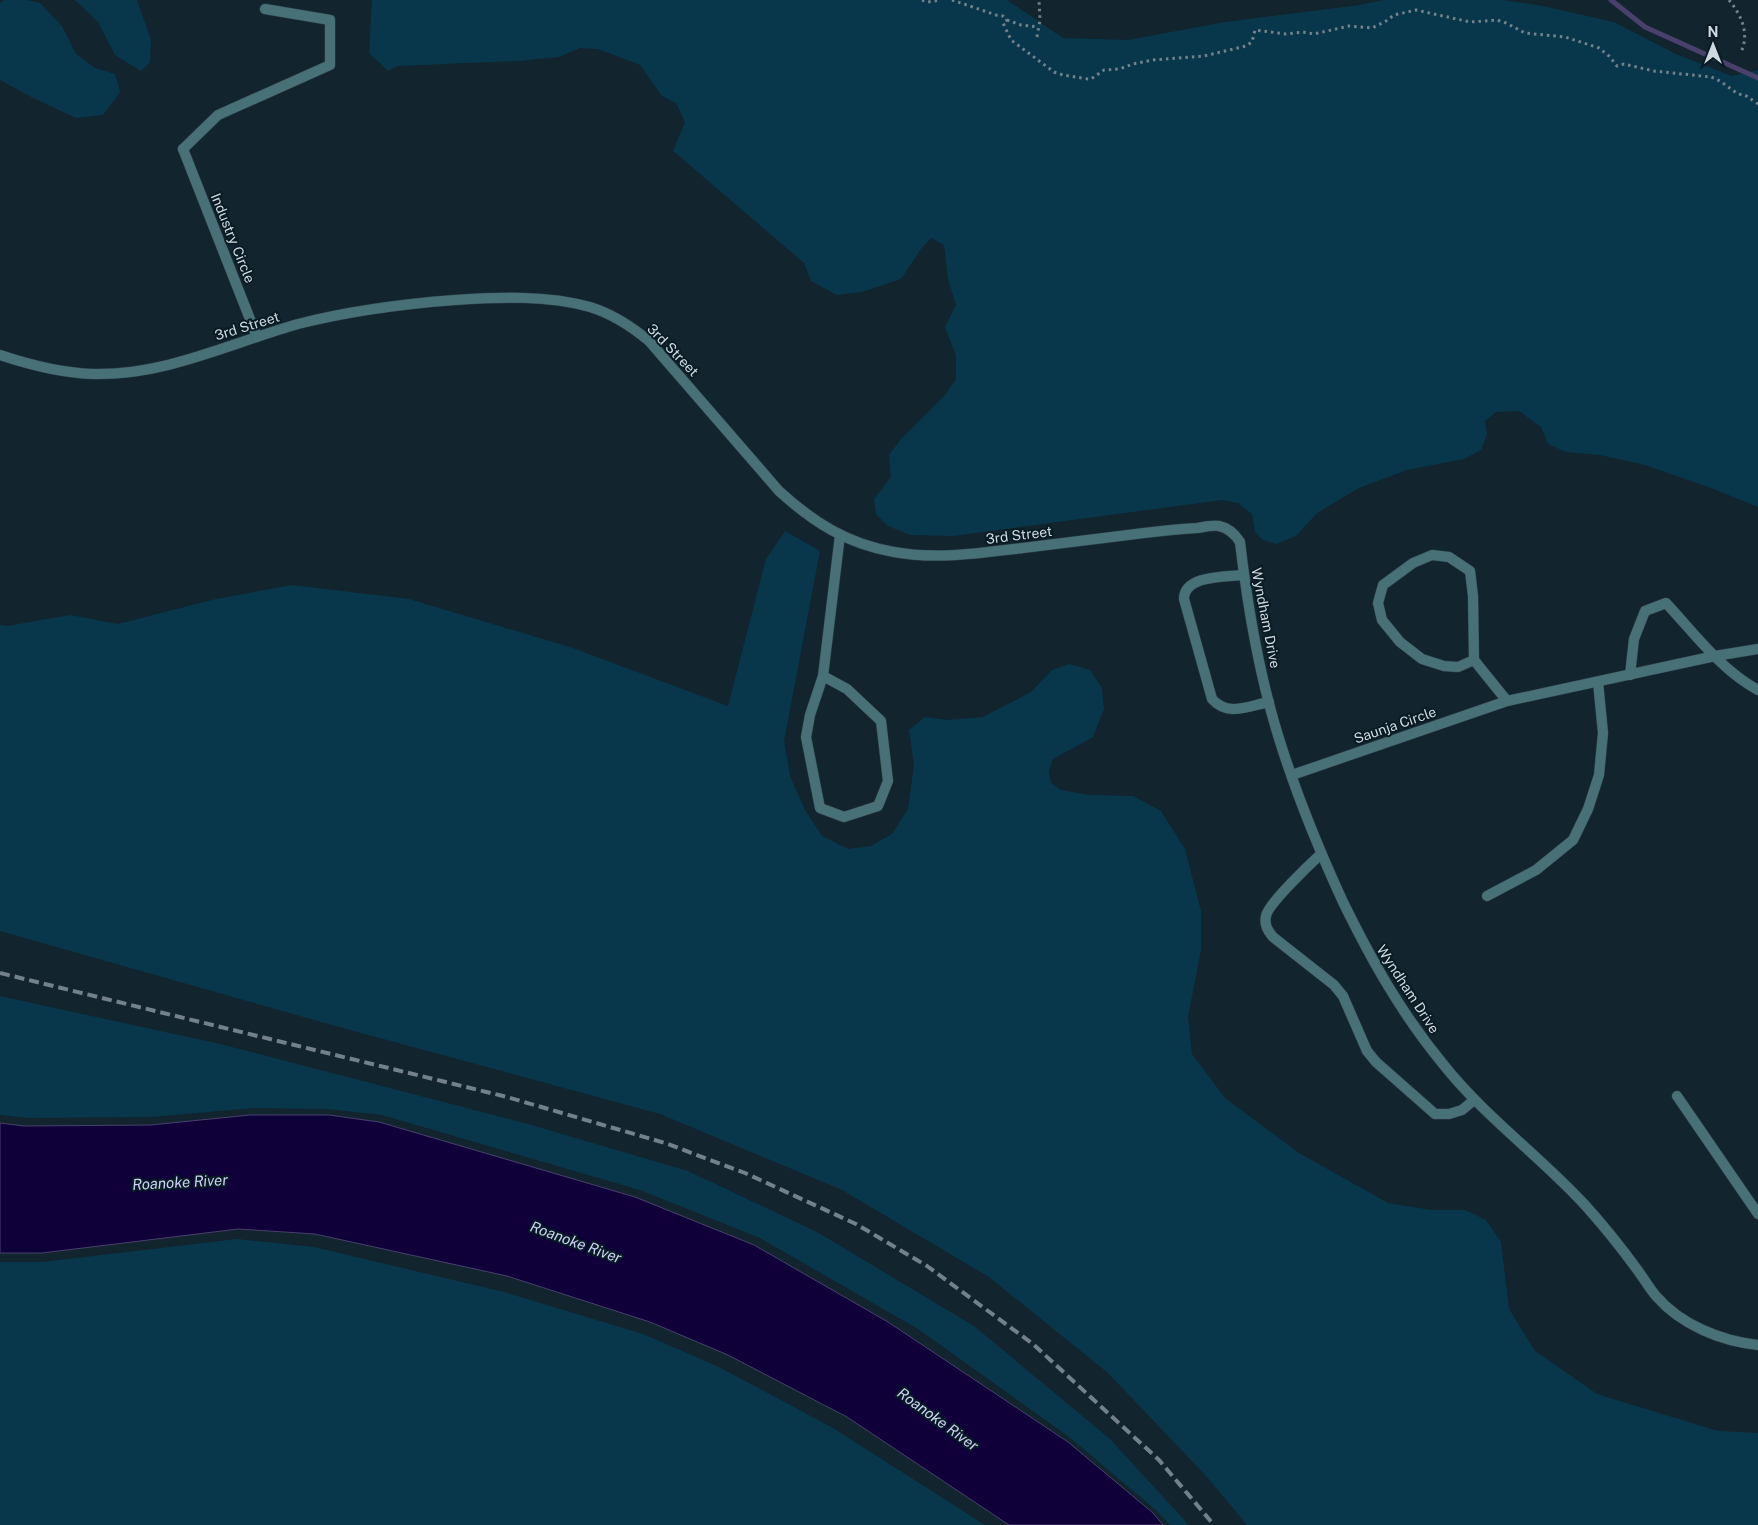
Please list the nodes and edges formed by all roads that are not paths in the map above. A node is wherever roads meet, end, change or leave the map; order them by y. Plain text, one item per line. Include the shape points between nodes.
1 (265, 9) dead end
2 (257, 337) junction
3 (0, 355) edge
4 (1217, 526) joint
5 (840, 535) junction
6 (1244, 575) junction
7 (1758, 649) edge
8 (1715, 656) junction
9 (1474, 660) junction
10 (1630, 675) junction
11 (823, 676) junction
12 (1598, 682) junction
13 (1758, 690) edge
14 (1507, 701) junction
15 (1269, 702) junction
16 (1292, 775) junction
17 (1321, 854) junction
18 (1487, 896) dead end
19 (1677, 1096) dead end
20 (1474, 1100) junction
21 (1758, 1214) edge
22 (1758, 1345) edge

1 - 2 street, Industry Circle via 330,20 330,64 218,115 183,149
2 - 3 street, 3rd Street via 170,364 93,374 30,364
2 - 5 street, 3rd Street via 349,313 418,303 528,298 591,307 631,326 649,341 779,491 817,523
4 - 5 street, 3rd Street via 967,555 923,556 893,552
4 - 6 street, Wyndham Drive via 1227,528 1240,542
5 - 11 street
6 - 15 street, Wyndham Drive via 1250,620
6 - 15 street via 1195,581 1188,586 1184,599 1212,698 1226,710
7 - 8 street, Saunja Circle
8 - 10 street, Saunja Circle
8 - 10 street via 1666,603 1645,611 1634,640
8 - 13 street via 1744,683
9 - 9 street via 1470,571 1449,557 1432,556 1413,563 1383,585 1378,603 1382,620 1400,642 1422,659 1444,666 1458,667
9 - 14 street
10 - 12 street, Saunja Circle
11 - 11 street via 806,737 820,808 844,817 878,806 888,781 881,721 847,688
12 - 14 street, Saunja Circle
12 - 18 street via 1603,733 1599,775 1573,840 1536,870
14 - 16 street, Saunja Circle
15 - 16 street, Wyndham Drive
16 - 17 street, Wyndham Drive
17 - 20 street, Wyndham Drive via 1382,979 1443,1065
17 - 20 street via 1266,913 1268,930 1334,985 1343,996 1367,1051 1436,1114 1462,1110
19 - 21 street
20 - 22 street, Wyndham Drive via 1567,1186 1672,1312 1718,1337

